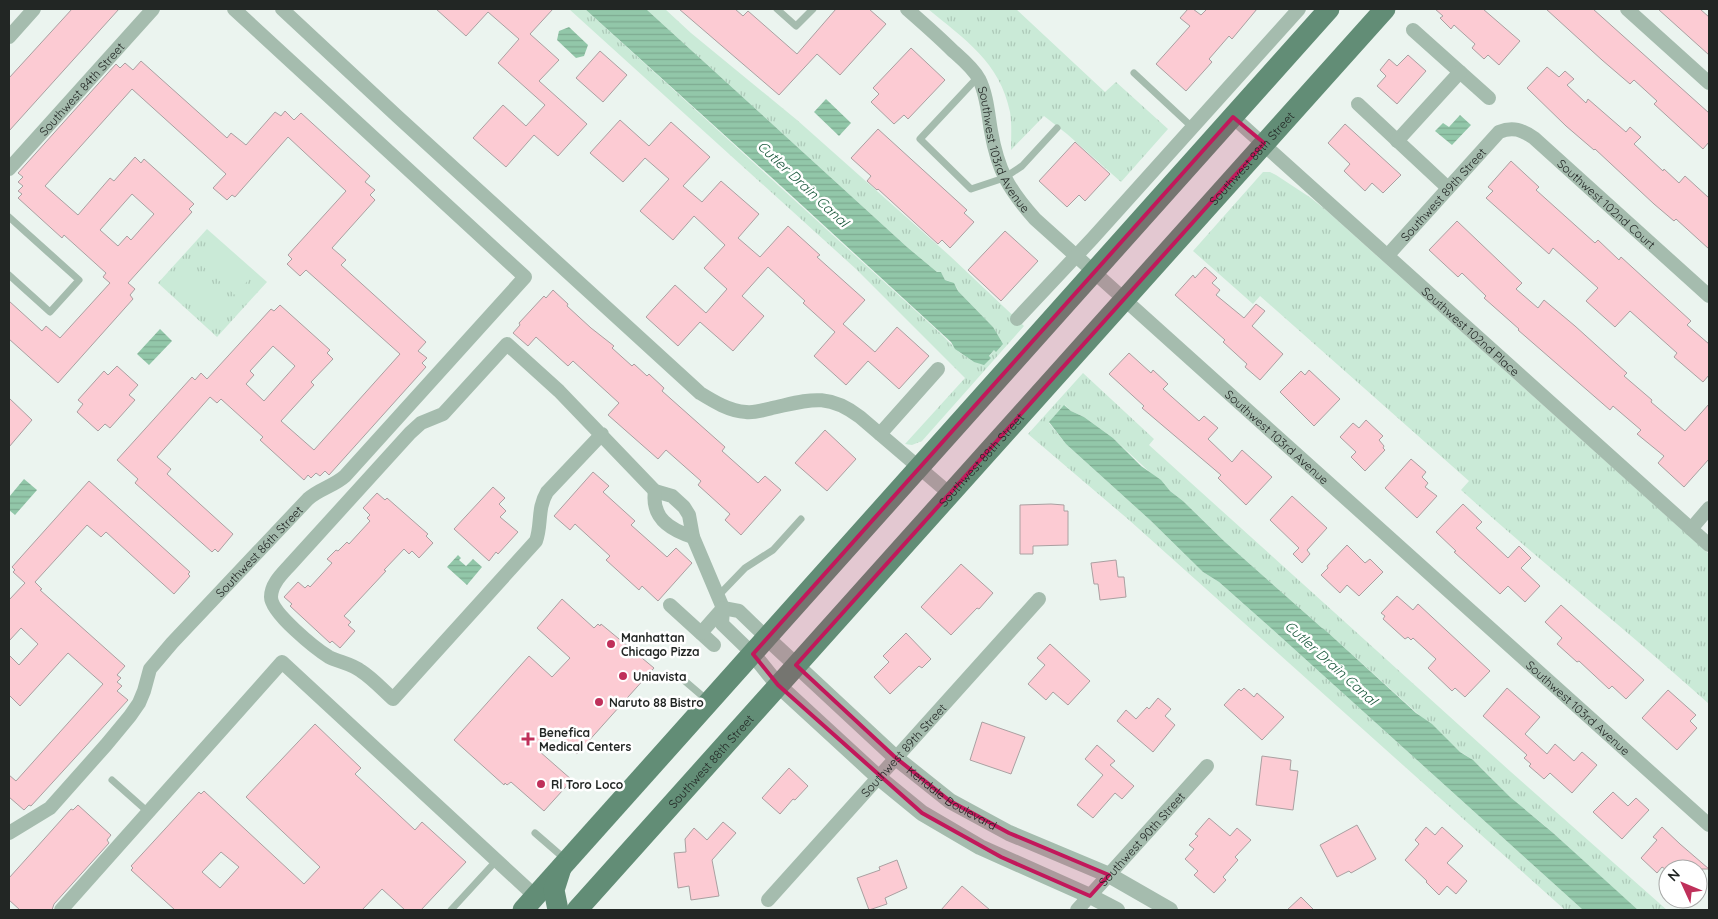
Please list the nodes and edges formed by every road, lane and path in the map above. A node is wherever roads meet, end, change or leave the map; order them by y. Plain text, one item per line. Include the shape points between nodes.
1 (34, 9) edge
2 (153, 9) edge
3 (234, 9) edge
4 (282, 9) edge
5 (777, 9) edge
6 (813, 9) edge
7 (907, 9) edge
8 (1299, 9) edge
9 (1329, 9) edge
10 (1385, 9) edge
11 (1627, 9) edge
12 (1413, 30) dead end
13 (9, 37) edge
14 (1460, 72) junction
15 (1134, 73) dead end
16 (978, 77) junction
17 (1709, 83) edge
18 (1489, 98) dead end
19 (1358, 104) dead end
20 (1233, 117) junction
21 (1192, 126) junction
22 (1057, 128) dead end
23 (1499, 132) joint
24 (1397, 141) junction
25 (1264, 144) junction
26 (9, 169) edge
27 (1004, 178) junction
28 (1448, 188) junction
29 (9, 217) edge
30 (1076, 256) junction
31 (1388, 256) junction
32 (1094, 273) junction
33 (9, 275) edge
34 (1709, 296) edge
35 (1124, 300) junction
36 (1017, 319) dead end
37 (938, 370) dead end
38 (602, 434) junction
39 (880, 434) junction
40 (920, 467) junction
41 (655, 491) junction
42 (950, 494) junction
43 (1709, 508) edge
44 (801, 518) dead end
45 (1691, 529) junction
46 (693, 537) junction
47 (1709, 545) edge
48 (1039, 599) dead end
49 (720, 602) junction
50 (670, 605) dead end
51 (701, 633) junction
52 (767, 638) junction
53 (714, 645) dead end
54 (753, 654) junction
55 (796, 666) junction
56 (679, 676) dead end
57 (778, 685) junction
58 (709, 702) junction
59 (896, 758) junction
60 (1207, 766) dead end
61 (878, 777) junction
62 (112, 780) dead end
63 (148, 812) junction
64 (1709, 825) edge
65 (9, 833) edge
66 (535, 833) dead end
67 (496, 861) junction
68 (564, 865) junction
69 (1109, 876) junction
70 (1090, 896) junction
71 (768, 900) dead end
72 (529, 903) edge
73 (61, 910) edge
74 (451, 910) edge
75 (558, 910) edge
76 (577, 910) edge
77 (1077, 910) edge
78 (1117, 910) edge
79 (1170, 910) edge

1 - 13 street
2 - 26 street, Southwest 84th Street
3 - 65 street, Southwest 86th Street via 525,277 345,476 308,499 172,643 150,668 144,691 130,716 50,808
4 - 39 street via 700,393 726,407 746,412 812,399 830,401 848,408
5 - 6 lane via 796,26
7 - 16 street, Southwest 103rd Avenue
8 - 21 street
9 - 20 main road
10 - 25 main road, Southwest 88th Street
11 - 17 street
12 - 14 street
14 - 18 street
14 - 24 street
15 - 21 lane
16 - 27 street, Southwest 103rd Avenue
16 - 27 lane via 920,139 971,189
19 - 24 street
20 - 25 street, Southwest 102nd Place
20 - 32 main road
21 - 30 street
22 - 27 lane via 1022,166
23 - 28 street, Southwest 89th Street
23 - 34 street, Southwest 102nd Court via 1514,128 1534,138
24 - 28 street
25 - 31 street, Southwest 102nd Place
25 - 35 main road, Southwest 88th Street
27 - 30 street, Southwest 103rd Avenue via 1030,213
28 - 31 street, Southwest 89th Street
29 - 33 lane via 79,280 50,312
30 - 32 street, Southwest 103rd Avenue
30 - 36 street
31 - 45 street, Southwest 102nd Place
32 - 35 street, Southwest 103rd Avenue
32 - 40 main road
35 - 42 main road, Southwest 88th Street
35 - 64 street, Southwest 103rd Avenue
37 - 39 street
38 - 38 street via 507,344 443,414 422,423 410,433 290,565 273,590 274,607 317,649 360,670 393,698 536,541 541,502 546,492
38 - 41 street
39 - 40 street
40 - 42 street
40 - 52 main road
41 - 46 street via 672,496 684,507
41 - 46 street via 655,504 662,520 677,532
42 - 55 main road, Southwest 88th Street
43 - 45 street
44 - 49 lane via 773,550 745,568
45 - 47 street, Southwest 102nd Place
46 - 49 street
48 - 59 street, Southwest 89th Street
49 - 51 street
49 - 52 street via 739,611
49 - 54 street via 722,624
50 - 51 street
51 - 53 street
52 - 54 main road
52 - 55 street, Kendale Boulevard
54 - 57 street
54 - 58 main road
55 - 57 main road, Southwest 88th Street
55 - 59 street, Kendale Boulevard
56 - 58 lane
57 - 61 street
57 - 76 main road, Southwest 88th Street
58 - 68 main road
59 - 61 street, Southwest 89th Street
59 - 69 street, Kendale Boulevard via 950,801 1009,833
60 - 69 street, Southwest 90th Street
61 - 70 street via 922,813 958,835
61 - 71 street, Southwest 89th Street
62 - 63 lane
63 - 67 street via 282,662
63 - 73 street
66 - 68 lane
67 - 72 street
67 - 74 lane
68 - 72 main road
68 - 75 main road via 554,890
69 - 70 street, Southwest 90th Street
69 - 79 street, Kendale Boulevard
70 - 77 street, Southwest 90th Street
70 - 78 street

